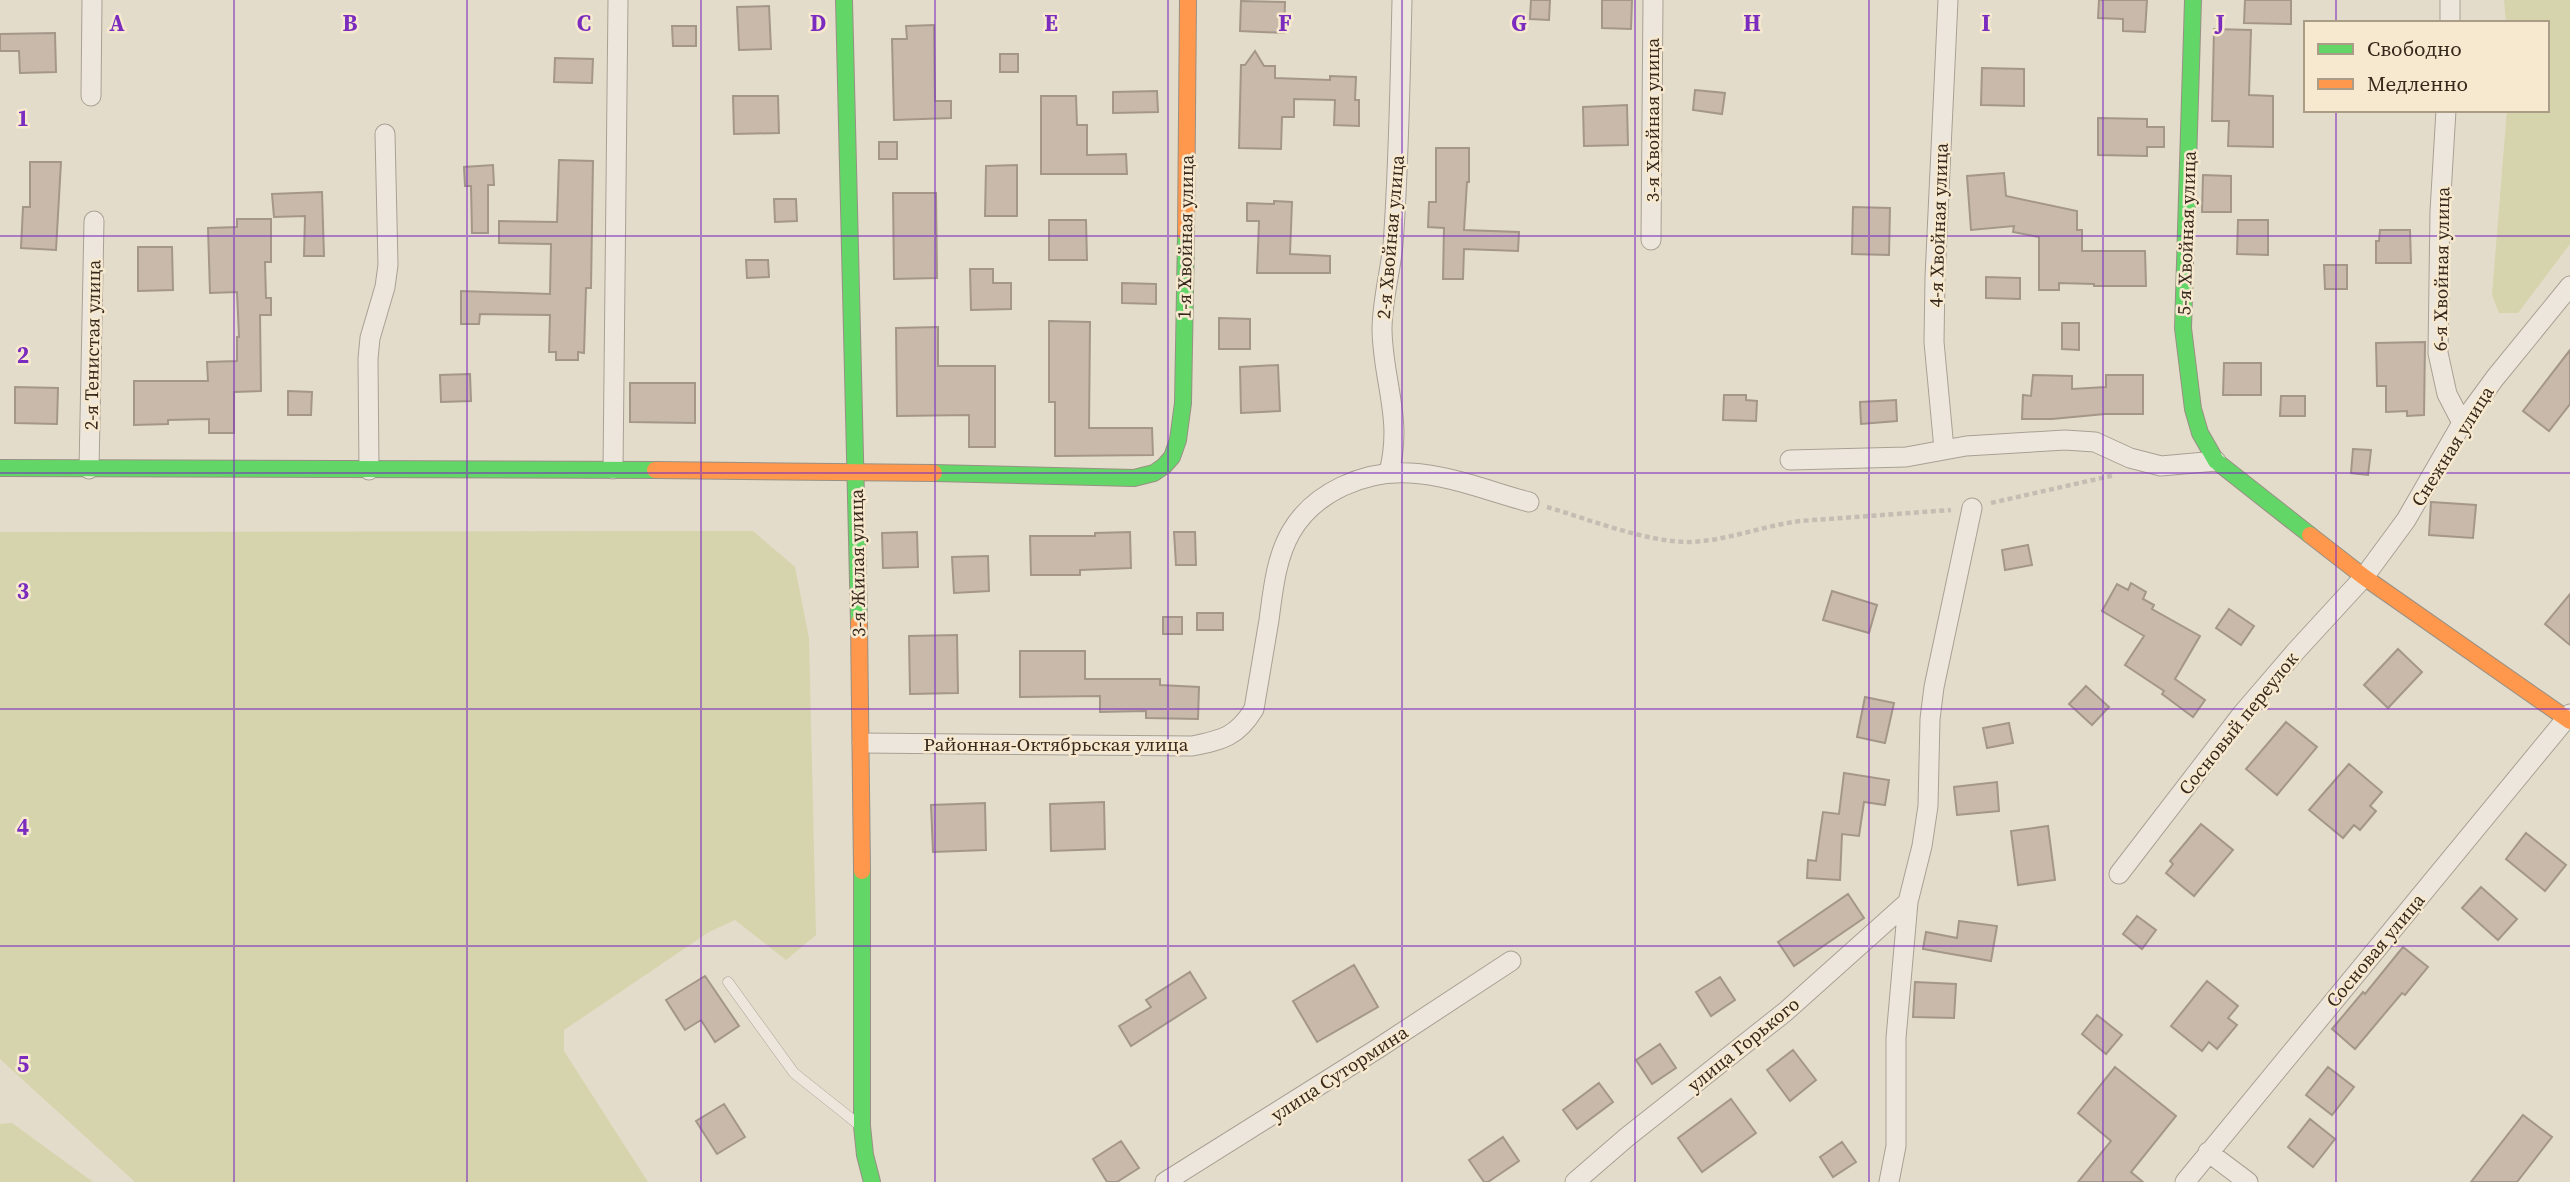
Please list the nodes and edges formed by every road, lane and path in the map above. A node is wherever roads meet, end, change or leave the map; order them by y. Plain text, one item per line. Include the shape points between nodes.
1 (92, 0) edge
2 (618, 0) edge
3 (844, 0) edge
4 (1188, 0) edge
5 (1402, 0) edge
6 (1653, 0) edge
7 (1948, 0) edge
8 (2193, 0) edge
9 (2451, 0) edge
10 (2450, 21) edge
11 (91, 96) dead end
12 (2446, 112) edge
13 (385, 134) dead end
14 (94, 221) dead end
15 (1651, 240) dead end
16 (2570, 286) edge
17 (2462, 423) junction
18 (1944, 449) junction
19 (1790, 460) dead end
20 (2216, 461) junction
21 (0, 468) edge
22 (89, 469) junction
23 (613, 469) junction
24 (369, 470) junction
25 (855, 471) junction
26 (1389, 472) junction
27 (2127, 472) dead end
28 (1529, 502) joint
29 (1972, 508) junction
30 (2364, 577) junction
31 (2569, 718) edge
32 (862, 743) junction
33 (2119, 874) dead end
34 (1908, 902) junction
35 (1511, 961) dead end
36 (728, 982) dead end
37 (862, 1126) junction
38 (2208, 1152) junction
39 (872, 1182) edge
40 (1165, 1182) edge
41 (1575, 1182) edge
42 (1889, 1182) edge
43 (2185, 1182) edge
44 (2248, 1182) edge

1 - 11 street
2 - 23 street
3 - 25 street, 3-я Жилая улица
4 - 25 street, 1-я Хвойная улица via 1180,430 1175,450 1162,469 1152,476 1134,478
5 - 26 street, 2-я Хвойная улица via 1392,248 1382,328 1395,432
6 - 15 street, 3-я Хвойная улица
7 - 18 street, 4-я Хвойная улица via 1934,342
8 - 20 street, 5-я Хвойная улица via 2183,328 2193,408 2200,433
9 - 10 street
12 - 17 street, 6-я Хвойная улица via 2438,354 2447,394
13 - 24 street via 388,265 368,359
14 - 22 street, 2-я Тенистая улица
16 - 17 street, Снежная улица
17 - 30 street, Снежная улица via 2406,520
18 - 19 street via 1906,457
18 - 20 street via 2095,442 2161,466
20 - 30 street
21 - 22 street
22 - 24 street
23 - 24 street
23 - 25 street
25 - 32 street, 3-я Жилая улица
26 - 28 street, Районная-Октябрьская улица via 1432,476
26 - 32 street, Районная-Октябрьская улица via 1330,492 1291,532 1279,564 1254,709 1233,734 1192,746
27 - 29 path
28 - 29 path via 1655,538 1688,542 1800,521
29 - 34 street via 1934,687 1928,806
30 - 31 street
30 - 33 street, Сосновый переулок via 2242,714
31 - 38 street, Сосновая улица
32 - 37 street, 3-я Жилая улица
34 - 41 street, улица Горького via 1784,1012
34 - 42 street via 1896,1038 1896,1146
35 - 40 street, улица Сутормина
36 - 37 lane via 794,1073
37 - 39 street
38 - 43 street, Сосновая улица
38 - 44 street

